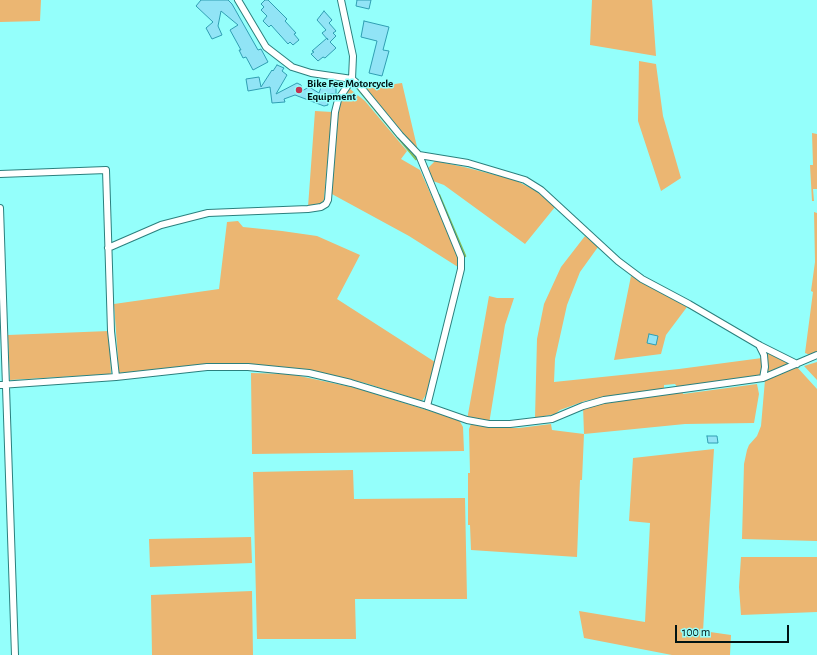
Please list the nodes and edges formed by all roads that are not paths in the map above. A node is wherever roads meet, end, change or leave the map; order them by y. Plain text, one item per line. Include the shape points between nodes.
1 (238, 0) edge
2 (341, 0) edge
3 (352, 79) junction
4 (419, 155) junction
5 (0, 174) edge
6 (0, 208) edge
7 (108, 248) junction
8 (759, 345) junction
9 (817, 355) edge
10 (797, 364) junction
11 (116, 377) junction
12 (763, 378) junction
13 (3, 385) edge
14 (427, 406) junction
15 (16, 655) edge

1 - 3 street via 266,47 292,67 311,73
2 - 3 street via 353,56
3 - 4 street
3 - 7 street via 338,100 335,112 326,204 321,207 208,213 161,225
4 - 8 street via 468,163 525,180 541,190 618,261 642,279
4 - 14 street via 461,257 461,269
5 - 7 street via 106,170
6 - 13 street
7 - 11 street via 111,331
8 - 10 street
8 - 12 street via 764,355
9 - 10 street
10 - 12 street
11 - 13 street
11 - 14 street via 208,367 248,367 309,373
12 - 14 street via 604,400 552,419 510,424 467,420
13 - 15 street

